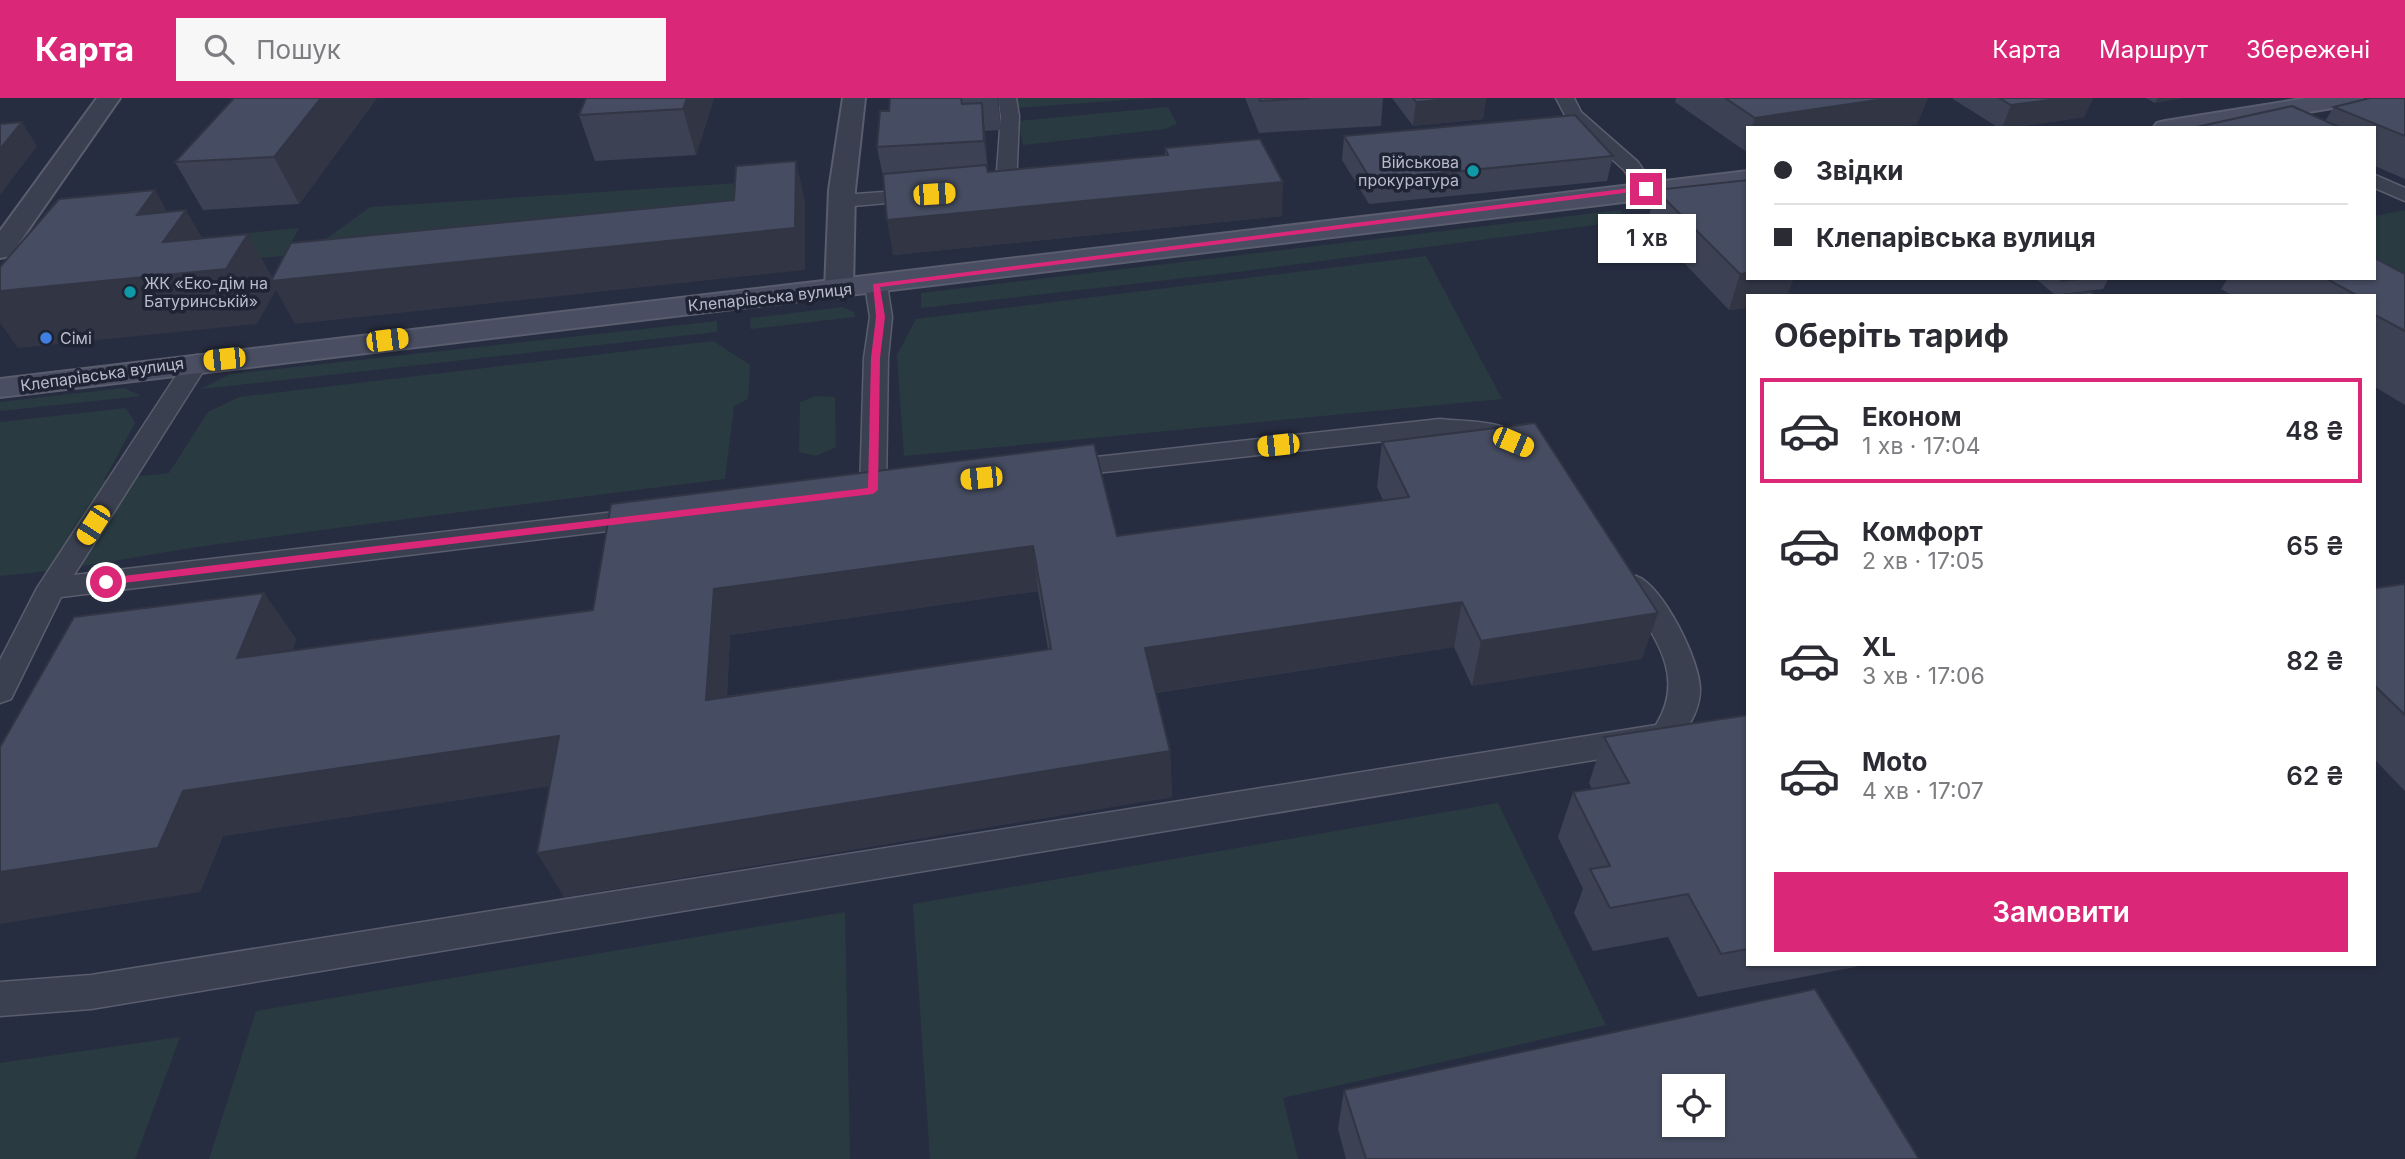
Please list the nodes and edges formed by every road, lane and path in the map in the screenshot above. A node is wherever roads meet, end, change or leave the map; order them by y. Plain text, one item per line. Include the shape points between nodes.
1 (109, 98) edge
2 (853, 98) edge
3 (1007, 98) edge
4 (1565, 98) edge
5 (2351, 98) edge
6 (2229, 118) junction
7 (2178, 126) edge
8 (2249, 126) edge
9 (1746, 179) edge
10 (2376, 181) edge
11 (1646, 189) junction
12 (966, 192) edge
13 (940, 194) edge
14 (2405, 195) edge
15 (842, 201) junction
16 (2376, 204) edge
17 (0, 250) edge
18 (876, 285) junction
19 (839, 289) junction
20 (197, 362) junction
21 (0, 387) edge
22 (1535, 451) edge
23 (1025, 473) edge
24 (873, 490) edge
25 (681, 513) edge
26 (1623, 567) edge
27 (51, 588) junction
28 (0, 691) edge
29 (0, 999) edge

1 - 17 street
2 - 15 street
3 - 12 lane via 1006,189
4 - 11 lane via 1573,115 1630,166
5 - 6 main road
6 - 7 main road
6 - 8 lane
9 - 11 main road, Клепарівська вулиця
10 - 14 lane
11 - 18 main road, Клепарівська вулиця
13 - 15 lane
14 - 16 lane
15 - 19 street
18 - 19 main road, Клепарівська вулиця
18 - 24 lane via 881,317
19 - 20 main road, Клепарівська вулиця
20 - 21 main road, Клепарівська вулиця
20 - 27 lane
22 - 23 lane via 1492,433 1440,427
25 - 27 lane
26 - 29 lane via 1667,634 1683,670 1683,705 1667,736 105,990
27 - 28 lane

